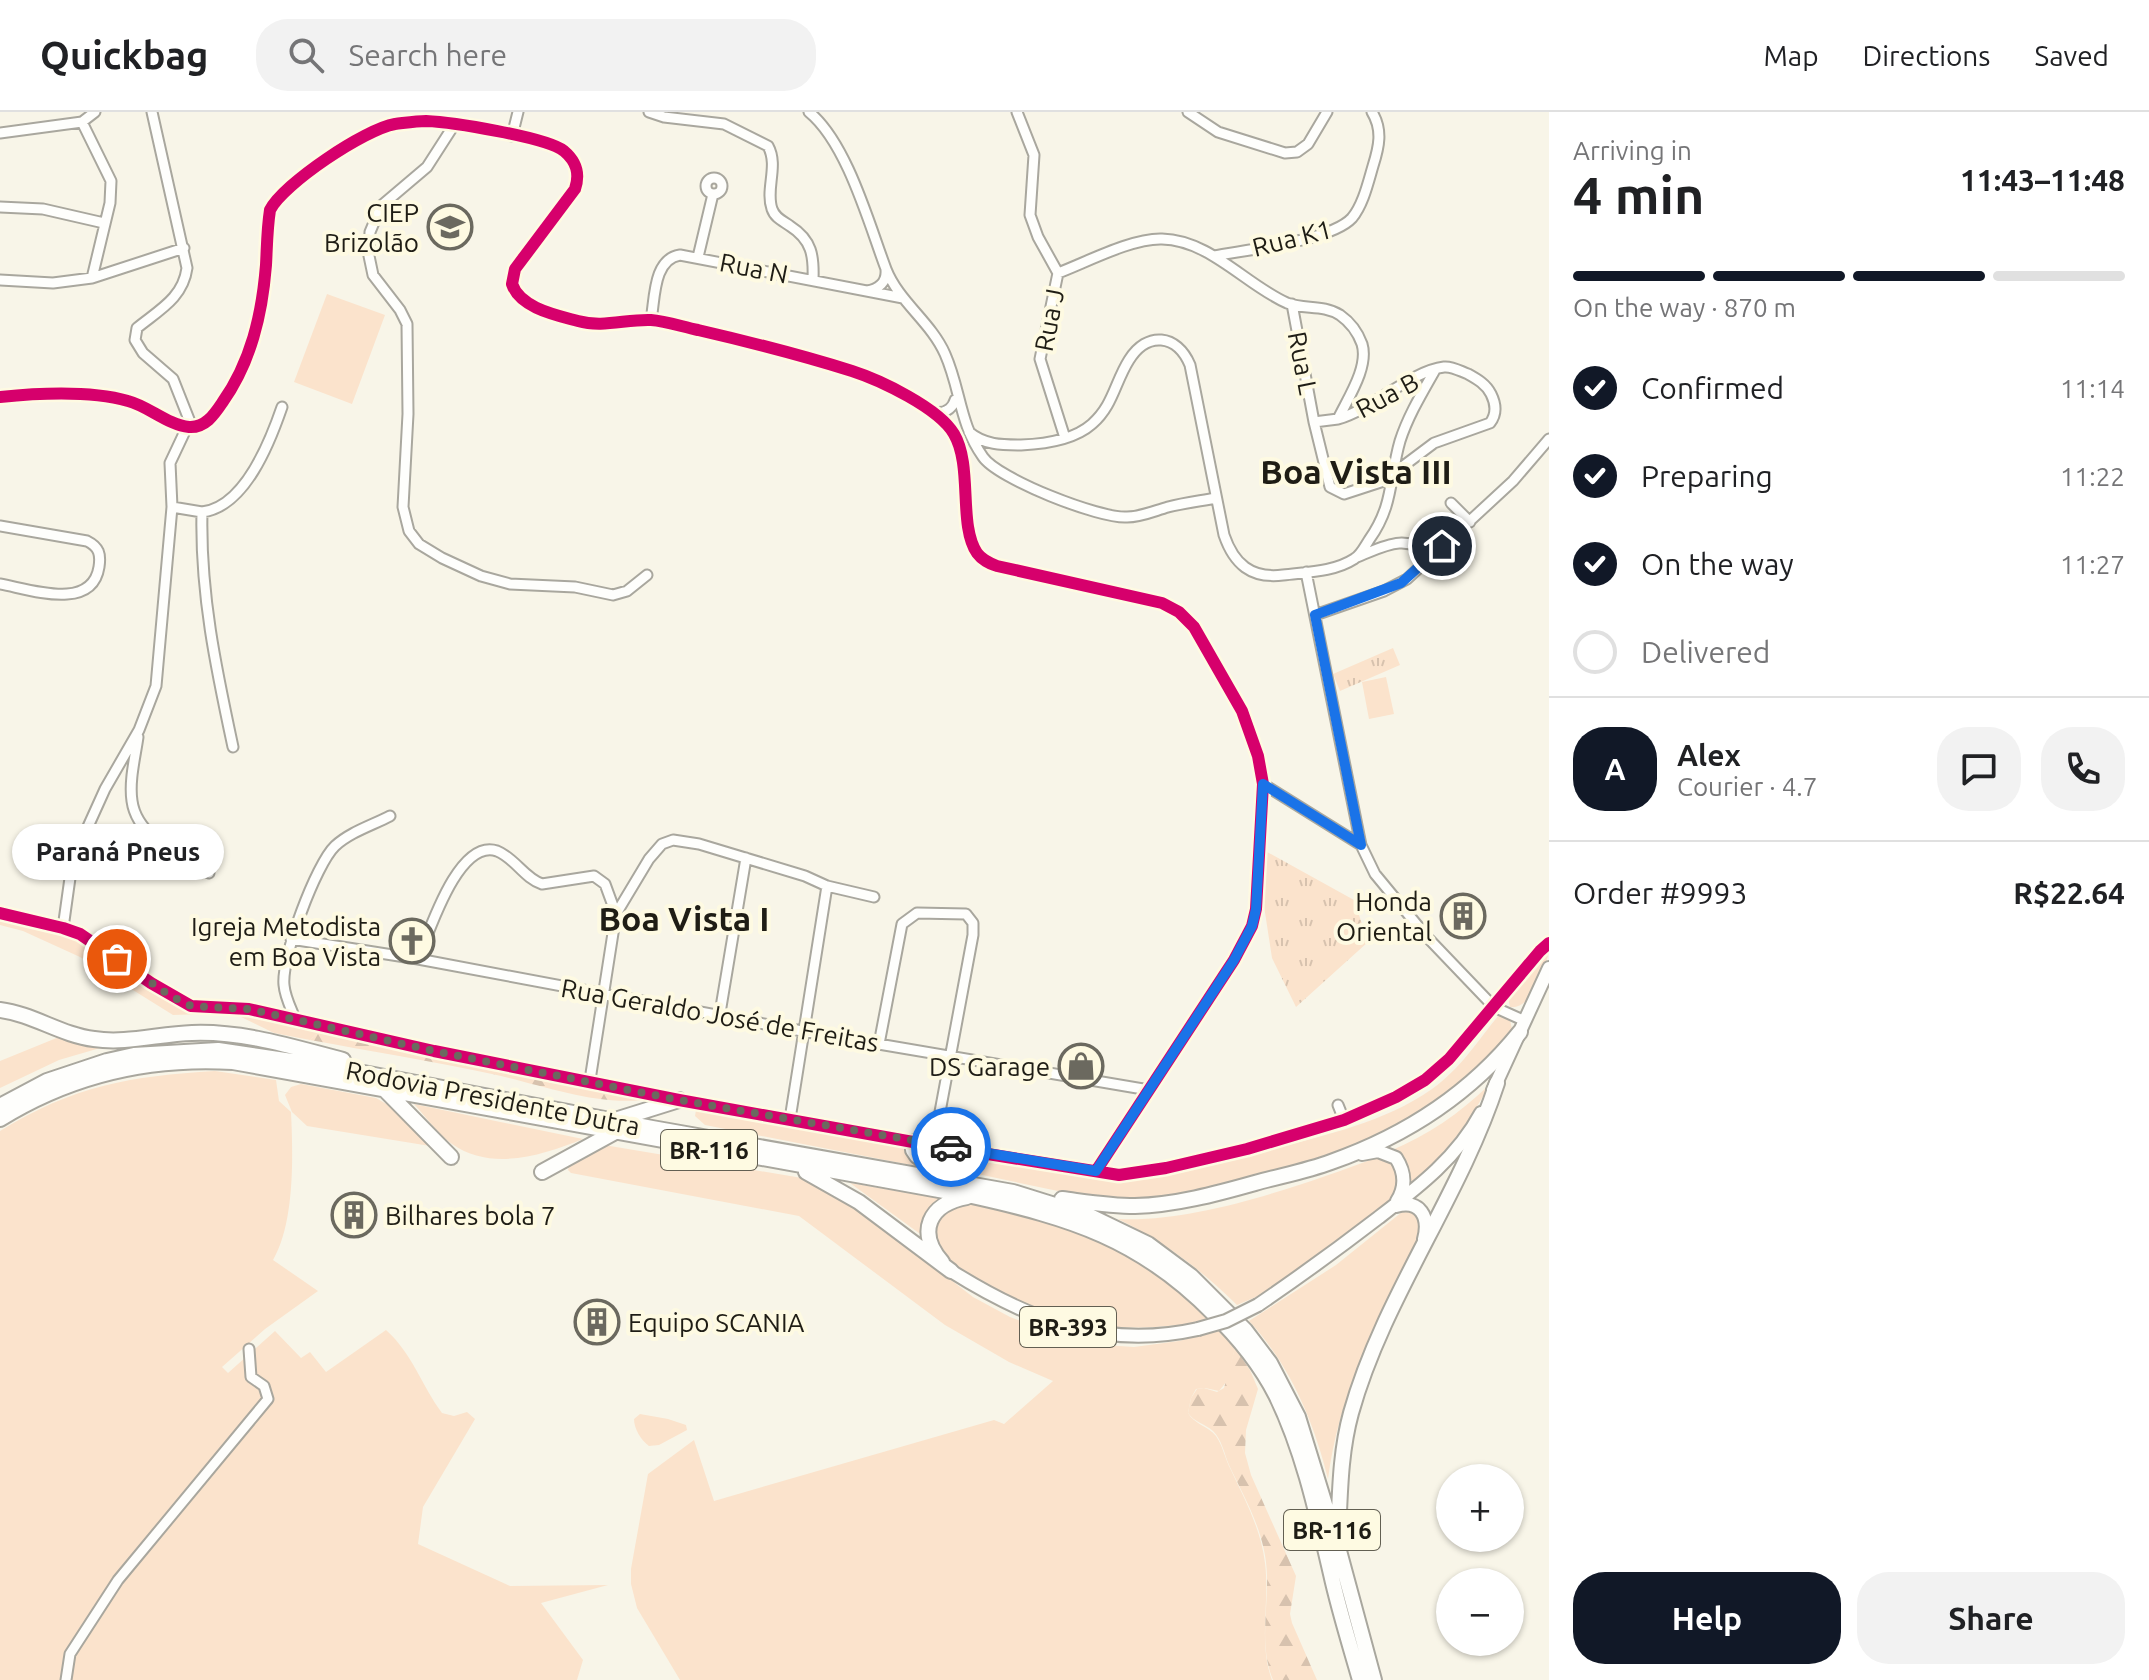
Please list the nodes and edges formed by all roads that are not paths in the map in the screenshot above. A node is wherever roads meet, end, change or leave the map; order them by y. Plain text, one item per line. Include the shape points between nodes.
1 (95, 112) edge
2 (152, 112) edge
3 (518, 112) edge
4 (649, 112) edge
5 (809, 112) edge
6 (1017, 112) edge
7 (1188, 112) edge
8 (1327, 112) edge
9 (1372, 112) edge
10 (82, 122) junction
11 (454, 125) junction
12 (0, 133) edge
13 (512, 136) junction
14 (713, 194) dead end
15 (0, 207) edge
16 (104, 223) junction
17 (184, 248) junction
18 (1214, 256) junction
19 (698, 257) junction
20 (886, 270) junction
21 (1058, 273) junction
22 (92, 278) junction
23 (0, 280) edge
24 (813, 280) junction
25 (864, 292) junction
26 (903, 298) junction
27 (1289, 304) junction
28 (651, 320) junction
29 (1440, 368) junction
30 (1408, 383) junction
31 (954, 386) junction
32 (1425, 387) junction
33 (0, 397) edge
34 (955, 400) junction
35 (282, 407) dead end
36 (933, 413) junction
37 (1338, 419) junction
38 (1314, 422) junction
39 (190, 427) junction
40 (966, 433) junction
41 (1065, 438) junction
42 (1549, 439) edge
43 (990, 443) junction
44 (981, 454) junction
45 (962, 455) junction
46 (1393, 476) junction
47 (1216, 498) junction
48 (1451, 503) dead end
49 (172, 507) junction
50 (202, 512) junction
51 (1470, 522) junction
52 (0, 526) edge
53 (1431, 555) junction
54 (1357, 557) junction
55 (1306, 572) junction
56 (647, 575) dead end
57 (0, 584) edge
58 (1315, 615) junction
59 (139, 730) junction
60 (233, 747) dead end
61 (1263, 784) junction
62 (390, 816) dead end
63 (1361, 845) junction
64 (746, 858) junction
65 (209, 873) dead end
66 (827, 886) junction
67 (874, 897) dead end
68 (0, 913) edge
69 (616, 914) junction
70 (63, 928) junction
71 (291, 939) junction
72 (1549, 943) edge
73 (418, 959) junction
74 (1549, 968) edge
75 (605, 995) junction
76 (1494, 1007) junction
77 (0, 1010) edge
78 (720, 1013) junction
79 (296, 1021) junction
80 (1523, 1026) junction
81 (802, 1031) junction
82 (879, 1044) junction
83 (948, 1057) junction
84 (590, 1080) junction
85 (1497, 1083) junction
86 (385, 1089) junction
87 (1149, 1090) junction
88 (463, 1092) junction
89 (679, 1100) junction
90 (1338, 1105) dead end
91 (0, 1106) edge
92 (0, 1119) edge
93 (790, 1119) junction
94 (1344, 1120) junction
95 (614, 1126) junction
96 (913, 1142) junction
97 (934, 1144) junction
98 (451, 1157) dead end
99 (1332, 1162) junction
100 (789, 1164) junction
101 (1096, 1171) junction
102 (542, 1172) dead end
103 (957, 1183) junction
104 (1013, 1192) junction
105 (972, 1196) junction
106 (1393, 1206) junction
107 (1421, 1249) junction
108 (951, 1271) junction
109 (249, 1349) dead end
110 (1338, 1547) junction
111 (66, 1680) edge
112 (1360, 1680) edge
113 (1374, 1680) edge

1 - 10 street
2 - 17 street
3 - 13 street
4 - 24 street via 724,124 768,146 772,208 808,242
5 - 20 street via 842,159
6 - 21 street, Rua J via 1034,155 1030,215
7 - 8 street via 1218,132 1285,153 1308,144
9 - 18 street, Rua K1 via 1379,127 1379,148 1351,219 1327,233
10 - 12 street
10 - 16 street via 111,181
11 - 13 street
11 - 39 street via 425,121 376,129 275,200 267,225 259,320 248,355 215,412
11 - 56 street via 427,167 381,206 370,232 373,275 407,324 403,507 409,531 442,558 510,584 613,595
13 - 28 street via 556,147 579,173 575,189 520,259 512,278 516,294 581,322
14 - 19 street
15 - 16 street via 43,209
16 - 22 street
17 - 22 street
17 - 39 street via 187,268 181,287 164,309 137,328 135,340 173,379
18 - 21 street, Rua L via 1169,239 1151,239
18 - 27 street, Rua L
19 - 24 street, Rua N
19 - 28 street, Rua N via 675,255 666,260
20 - 25 street via 881,284
20 - 26 street
21 - 41 street, Rua J via 1040,359
22 - 23 street via 53,283
24 - 25 street, Rua N
25 - 26 street, Rua N
26 - 31 street via 940,345
27 - 37 street via 1338,314 1362,345 1362,364
27 - 38 street, Rua L
28 - 36 street via 856,372
29 - 30 street, Rua B
29 - 32 street, Rua B
29 - 46 street via 1474,377 1487,387 1494,417 1480,428 1429,446
30 - 32 street via 1421,379
30 - 37 street, Rua B
31 - 34 street
31 - 40 street
32 - 46 street, Rua B via 1406,426
33 - 39 street via 117,398
34 - 36 street via 947,411
34 - 40 street
35 - 50 street via 252,472 223,503
36 - 40 street
36 - 45 street via 950,428
37 - 38 street, Rua B
38 - 46 street, Rua L via 1334,491 1352,492
39 - 49 street via 170,463
40 - 43 street
40 - 44 street
40 - 44 street
40 - 45 street
41 - 43 street
41 - 47 street via 1087,428 1105,410 1136,352 1149,343 1170,341 1190,365
42 - 51 street
43 - 44 street
44 - 45 street
44 - 47 street via 993,468 1036,489 1112,517
45 - 61 street via 971,538 984,560 1162,603 1189,621 1247,722
46 - 54 street, Rua B via 1384,518
47 - 55 street via 1228,546 1241,566 1261,576
48 - 51 street
49 - 50 street
49 - 59 street via 156,686
50 - 60 street via 209,626
51 - 53 street
52 - 57 street via 90,542 100,553 90,586 75,593
53 - 54 street via 1405,542
53 - 58 street via 1401,583
54 - 55 street
55 - 58 street
58 - 63 street
59 - 65 street via 131,796 137,818 152,836
59 - 70 street via 83,840
61 - 63 street
61 - 87 street via 1252,926
62 - 71 street via 341,841 327,855
63 - 76 street via 1375,874
64 - 66 street
64 - 69 street via 667,841 649,859
64 - 78 street
66 - 67 street
66 - 81 street
68 - 70 street
69 - 73 street via 605,884 594,876 542,884 488,850 474,854 456,874
69 - 75 street
70 - 79 street via 186,1005 233,1007
71 - 73 street, Rua Geraldo José de Freitas
71 - 79 street via 284,987
72 - 76 street
73 - 75 street, Rua Geraldo José de Freitas
74 - 80 main road, BR-393
75 - 78 street, Rua Geraldo José de Freitas
75 - 84 street
76 - 80 street
76 - 94 street via 1425,1080
77 - 88 highway via 97,1040 238,1035
78 - 81 street, Rua Geraldo José de Freitas
79 - 84 street
80 - 85 main road, BR-393
80 - 99 highway via 1487,1069 1438,1109
81 - 82 street, Rua Geraldo José de Freitas
81 - 93 street
82 - 83 street, Rua Geraldo José de Freitas
82 - 83 street via 905,920 917,913 957,912 973,923 973,935
83 - 87 street, Rua Geraldo José de Freitas
83 - 97 street
84 - 89 street
85 - 106 main road, BR-393 via 1446,1162
85 - 107 highway via 1478,1135
86 - 92 highway, Rodovia Presidente Dutra / BR-116 via 255,1065 170,1062 79,1081
86 - 95 highway, Rodovia Presidente Dutra / BR-116
86 - 98 highway
87 - 101 street
88 - 91 highway, Rodovia Presidente Dutra / BR-116 via 289,1060 195,1050 134,1055 86,1067
88 - 95 highway, Rodovia Presidente Dutra / BR-116
89 - 93 street
89 - 95 highway
90 - 94 street
93 - 96 street
94 - 101 street via 1166,1168 1119,1175
95 - 100 highway, Rodovia Presidente Dutra / BR-116
95 - 102 highway
95 - 103 highway, Rodovia Presidente Dutra / BR-116
96 - 97 street
96 - 103 highway via 917,1156
97 - 101 street
99 - 104 highway via 1156,1205 1111,1205
99 - 106 main road via 1378,1151 1391,1155 1404,1180
100 - 105 highway, Rodovia Presidente Dutra / BR-116
100 - 108 highway, BR-393 via 859,1202
103 - 104 highway, Rodovia Presidente Dutra / BR-116
104 - 110 highway, Rodovia Presidente Dutra / BR-116 via 1071,1208 1148,1244 1191,1276 1245,1330 1270,1363 1298,1417
105 - 108 highway, BR-393 via 945,1204 931,1220 930,1241
105 - 112 highway, Rodovia Presidente Dutra / BR-116 via 1058,1216 1123,1244 1163,1267 1233,1333 1260,1368 1288,1422
106 - 107 main road via 1411,1204 1422,1212 1426,1226
106 - 108 main road, BR-393, bridge via 1258,1305 1226,1321 1161,1335 1098,1334 1063,1326 1016,1309
107 - 110 highway via 1350,1414 1341,1466
109 - 111 street via 251,1377 264,1386 268,1399 118,1580 70,1654
110 - 113 highway, Rodovia Presidente Dutra / BR-116

